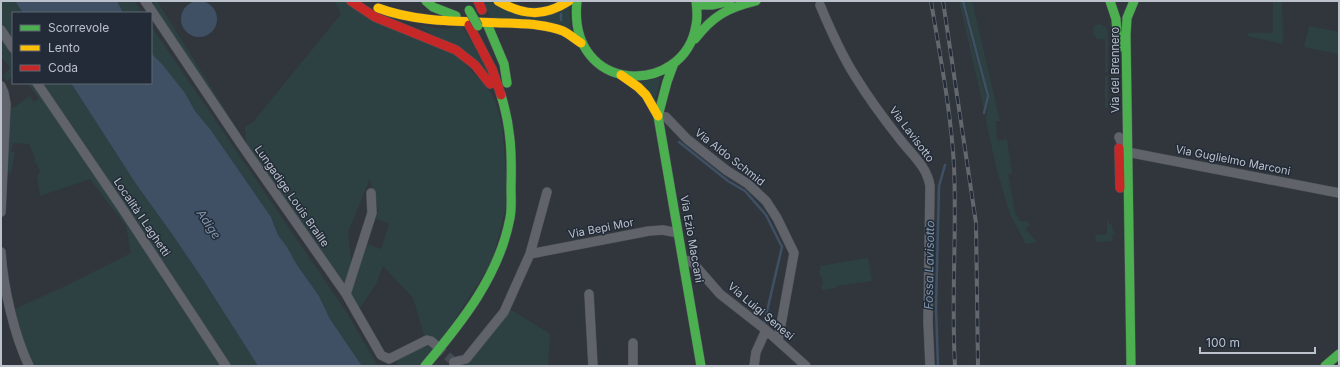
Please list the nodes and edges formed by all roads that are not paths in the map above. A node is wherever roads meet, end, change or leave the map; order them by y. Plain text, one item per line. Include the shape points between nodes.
1 (145, 1) edge
2 (350, 1) edge
3 (363, 1) edge
4 (426, 1) edge
5 (478, 1) edge
6 (498, 1) edge
7 (569, 1) edge
8 (577, 1) edge
9 (730, 1) edge
10 (756, 1) edge
11 (1110, 1) edge
12 (1134, 1) edge
13 (696, 3) edge
14 (820, 5) dead end
15 (463, 6) edge
16 (473, 24) junction
17 (1, 30) edge
18 (581, 43) junction
19 (12, 46) edge
20 (688, 48) junction
21 (674, 62) junction
22 (621, 75) junction
23 (38, 84) edge
24 (1, 86) edge
25 (658, 116) junction
26 (1123, 139) junction
27 (1128, 152) junction
28 (1137, 154) junction
29 (513, 163) junction
30 (1128, 165) junction
31 (547, 192) dead end
32 (371, 193) dead end
33 (1339, 193) edge
34 (520, 202) dead end
35 (1, 212) edge
36 (678, 233) junction
37 (1130, 245) junction
38 (1, 252) edge
39 (530, 254) junction
40 (683, 260) junction
41 (346, 294) junction
42 (589, 294) dead end
43 (766, 330) junction
44 (459, 338) dead end
45 (778, 341) junction
46 (633, 343) dead end
47 (437, 346) tunnel mouth
48 (450, 350) dead end
49 (1339, 354) edge
50 (454, 364) edge
51 (29, 366) edge
52 (226, 366) edge
53 (425, 366) edge
54 (436, 366) edge
55 (593, 366) edge
56 (633, 366) edge
57 (701, 366) edge
58 (754, 366) edge
59 (806, 366) edge
60 (930, 366) edge
61 (1131, 366) edge
62 (1325, 366) edge

1 - 41 street, Lungadige Louis Braille
2 - 29 main road via 382,21 456,50 474,63 488,81 499,103
3 - 16 main road via 391,13
4 - 16 main road via 443,12
5 - 16 main road via 504,64 508,86
6 - 7 main road via 518,12 536,14 555,10
8 - 18 main road via 575,20
9 - 13 main road
10 - 20 main road via 730,7 717,14
11 - 26 main road, Via del Brennero via 1116,19
12 - 26 main road, Via del Brennero via 1127,18
13 - 20 main road via 696,28
14 - 60 street, Via Lavisotto via 855,76 928,176
15 - 16 main road, bridge
16 - 18 main road via 529,24 554,28
16 - 29 main road via 502,96 510,125
17 - 19 street
18 - 22 main road, Via Ezio Maccani via 593,59
20 - 21 main road
21 - 22 main road via 657,73
21 - 25 main road, Via Ezio Maccani via 662,94
22 - 25 main road, Via Ezio Maccani via 646,95
23 - 52 street, Località I Laghetti
24 - 35 street via 6,104
25 - 36 main road, Via Ezio Maccani
25 - 45 street, Via Aldo Schmid via 666,117 687,139 748,184 766,202 777,218 794,253
26 - 27 street, Via del Brennero via 1124,149
26 - 28 street
26 - 37 main road, Via del Brennero via 1120,191
27 - 28 street
27 - 30 main road, Via del Brennero
28 - 30 street via 1131,157
28 - 33 street, Via Guglielmo Marconi
29 - 53 main road via 510,217 499,256 472,308
30 - 37 main road, Via del Brennero
31 - 39 street
32 - 41 street via 372,213
34 - 44 main road via 507,257 485,301
36 - 39 street, Via Bepi Mor via 649,231
36 - 40 main road, Via Ezio Maccani
37 - 61 main road, Via del Brennero
38 - 51 street via 17,336
39 - 50 street via 504,312 466,359
40 - 43 street, Via Luigi Senesi via 693,263 720,294
40 - 57 main road, Via Ezio Maccani
41 - 47 street, Lungadige Louis Braille via 384,357 389,358 425,340
42 - 55 street
43 - 45 street, Via Luigi Senesi
43 - 58 street via 756,352
45 - 59 street, Via Luigi Senesi
46 - 56 street
48 - 54 main road
49 - 62 main road

